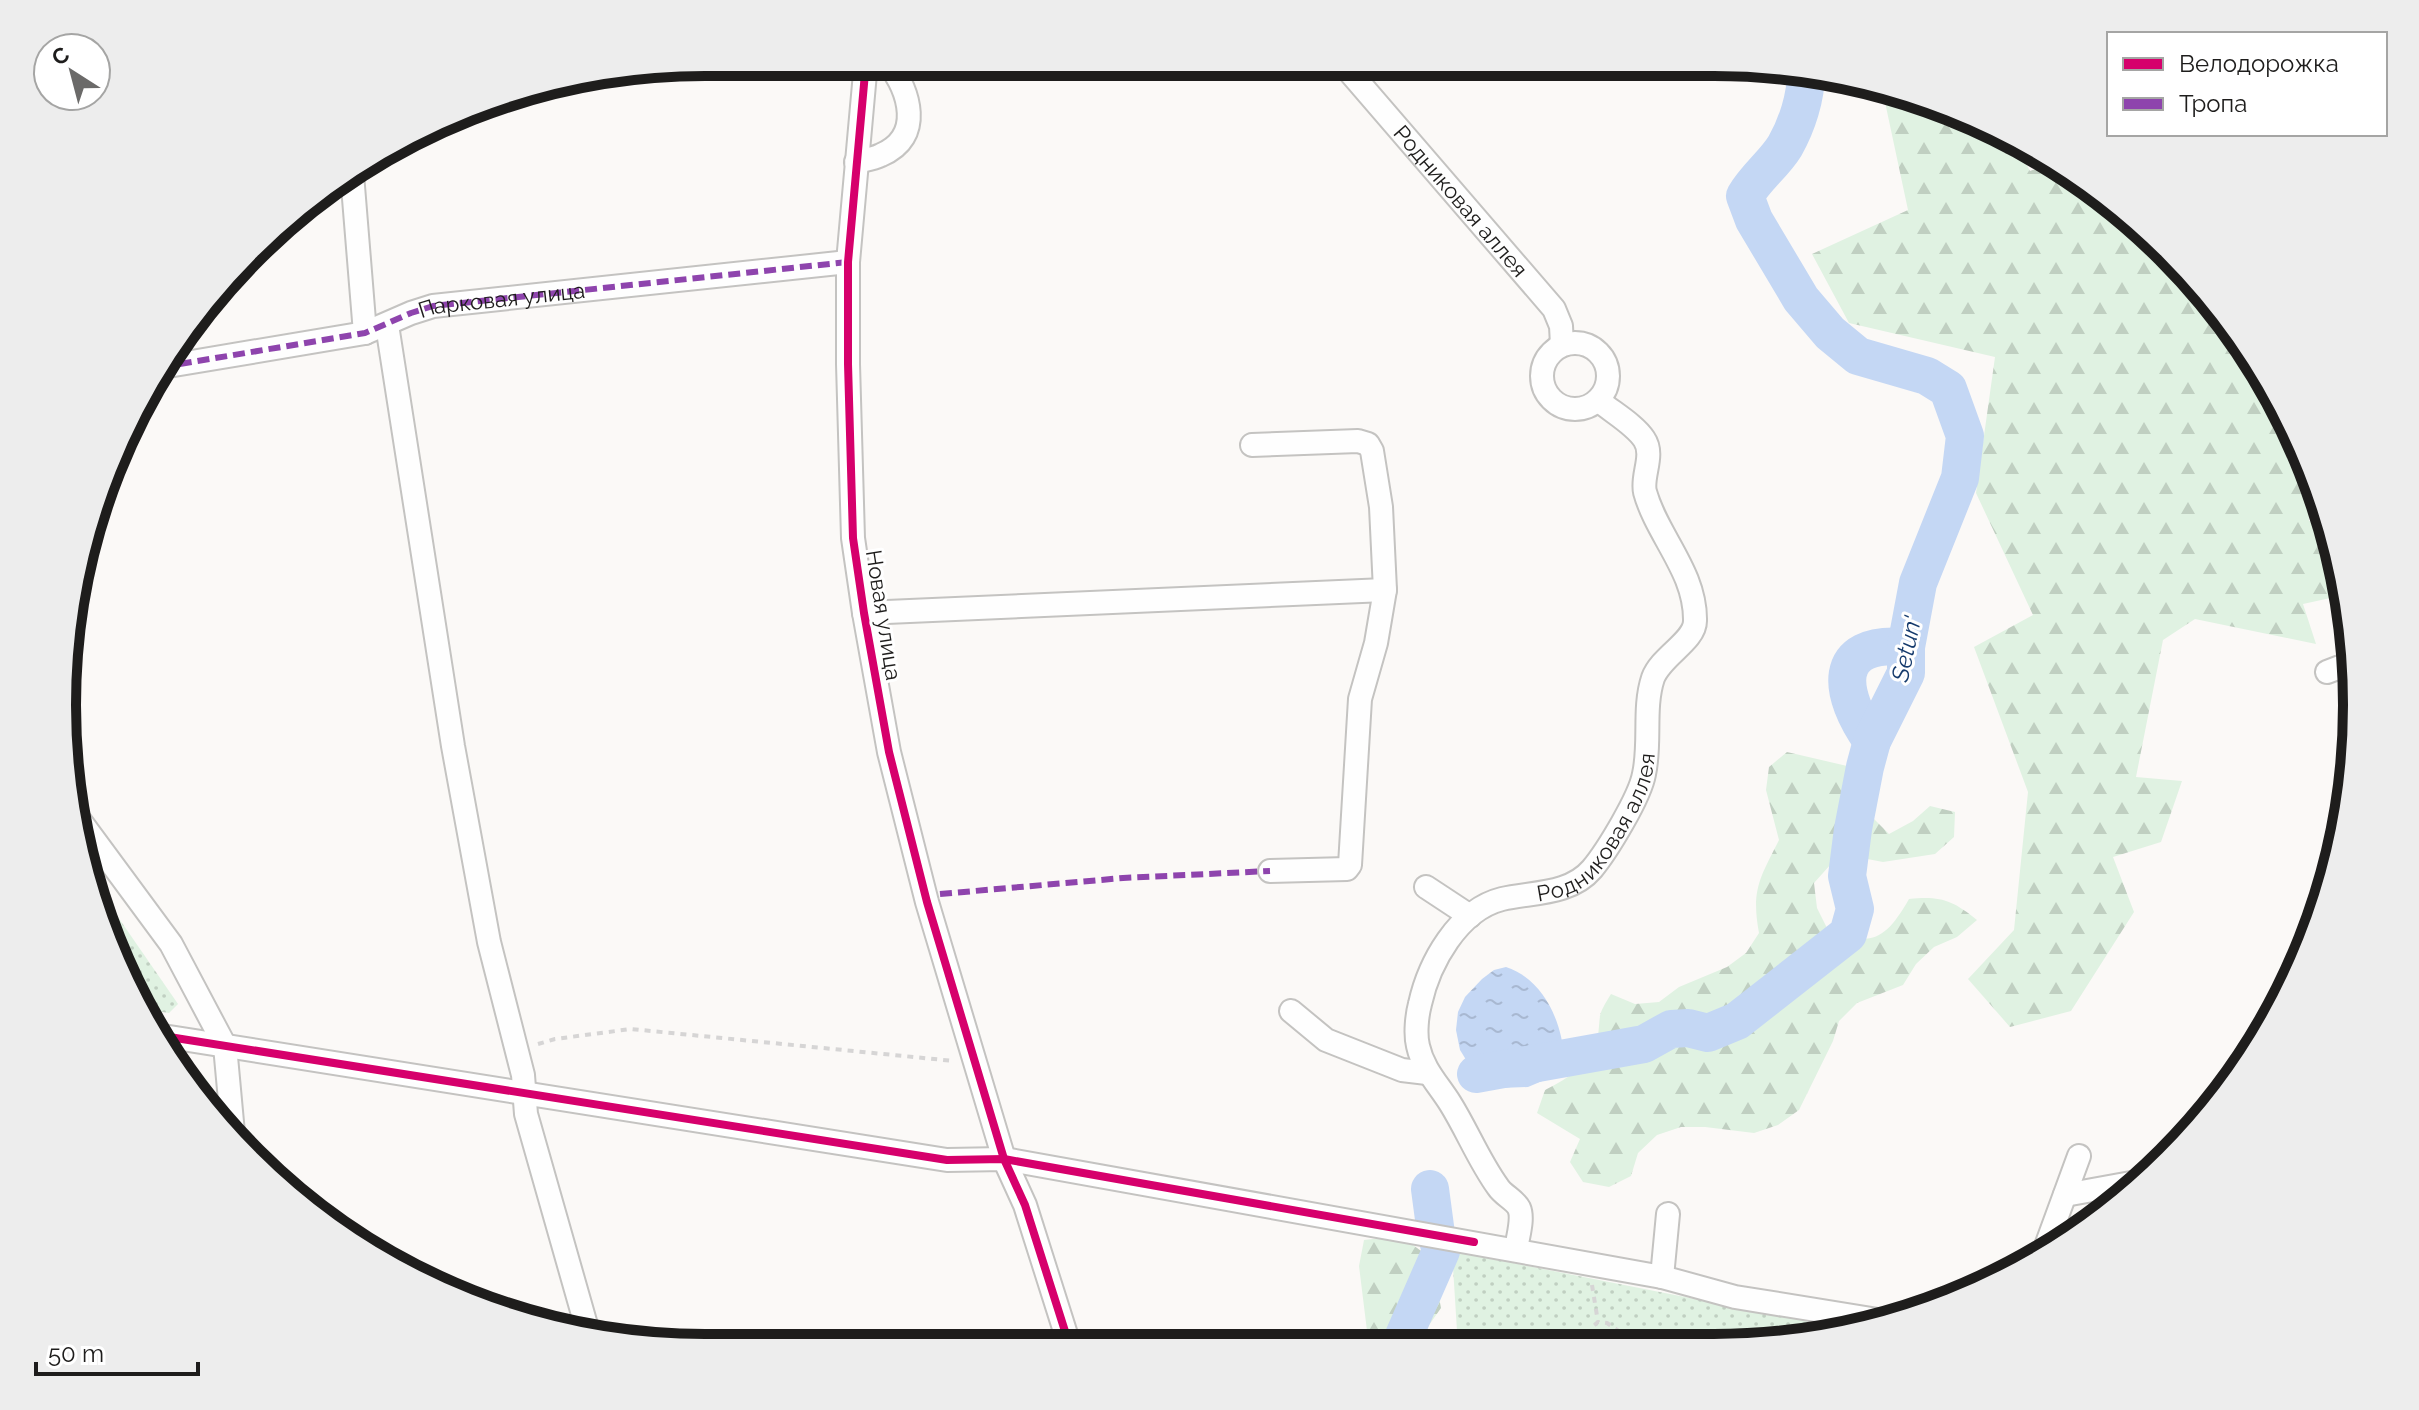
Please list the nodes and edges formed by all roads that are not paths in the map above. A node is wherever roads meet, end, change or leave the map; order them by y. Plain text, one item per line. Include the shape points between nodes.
1 (865, 76) edge
2 (894, 76) edge
3 (1353, 76) edge
4 (856, 162) junction
5 (353, 184) edge
6 (848, 262) junction
7 (387, 325) junction
8 (365, 333) junction
9 (1562, 345) junction
10 (176, 365) edge
11 (1598, 400) junction
12 (1252, 445) dead end
13 (1385, 590) junction
14 (864, 613) junction
15 (2342, 666) edge
16 (2327, 672) dead end
17 (89, 833) edge
18 (1270, 871) dead end
19 (1426, 887) dead end
20 (1470, 916) junction
21 (1291, 1011) dead end
22 (171, 1037) edge
23 (225, 1046) junction
24 (1427, 1073) junction
25 (524, 1093) junction
26 (232, 1120) edge
27 (2079, 1156) dead end
28 (1004, 1159) junction
29 (2120, 1185) edge
30 (2065, 1195) junction
31 (1668, 1214) dead end
32 (2050, 1236) edge
33 (1516, 1250) junction
34 (1662, 1277) junction
35 (1859, 1317) edge
36 (585, 1323) edge
37 (1066, 1334) edge

1 - 4 street, Новая улица
2 - 4 street via 910,105 909,127 896,146
3 - 9 street, Родниковая аллея via 1554,309
4 - 6 street, Новая улица
5 - 8 street
6 - 7 street, Парковая улица via 433,306
6 - 14 street, Новая улица via 849,458
7 - 8 street, Парковая улица
7 - 25 street via 453,746 489,942
8 - 10 street, Парковая улица
9 - 11 street via 1588,345 1599,353 1608,376
9 - 11 street via 1551,352 1541,376 1551,400 1574,410
11 - 20 street, Родниковая аллея via 1648,446 1644,488 1683,567 1695,623 1689,636 1659,663 1652,681 1644,775 1591,871 1570,885 1499,900
12 - 13 street via 1368,444 1381,507
13 - 14 street
13 - 18 street via 1360,699 1350,865
14 - 28 street, Новая улица via 889,752 927,902
15 - 16 street
17 - 23 street via 171,944
19 - 20 street
20 - 24 street, Родниковая аллея via 1428,975 1419,1006 1417,1044
21 - 24 street via 1326,1040 1402,1070
22 - 23 street
23 - 25 street
23 - 26 street
24 - 33 street, Родниковая аллея via 1449,1101 1499,1190 1518,1206
25 - 28 street via 947,1160
25 - 36 street
27 - 30 street
28 - 33 street
28 - 37 street, Новая улица via 1025,1205
29 - 30 street
30 - 32 street
31 - 34 street
33 - 34 street
34 - 35 street via 1735,1297

